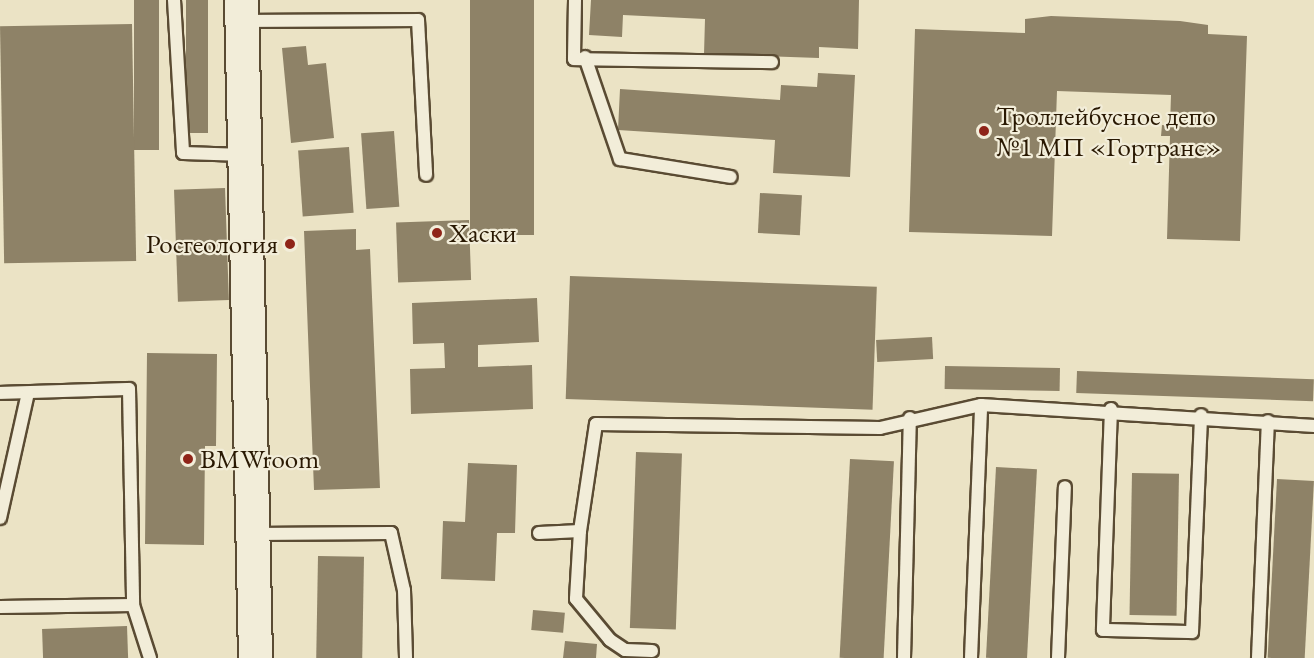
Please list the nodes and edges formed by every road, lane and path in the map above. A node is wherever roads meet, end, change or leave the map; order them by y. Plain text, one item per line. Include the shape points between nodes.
1 (174, 0) edge
2 (575, 0) edge
3 (242, 10) edge
4 (585, 57) junction
5 (772, 62) dead end
6 (246, 154) junction
7 (426, 175) dead end
8 (731, 177) dead end
9 (0, 393) edge
10 (27, 393) junction
11 (981, 405) junction
12 (1111, 409) junction
13 (1201, 415) junction
14 (910, 418) junction
15 (1268, 421) junction
16 (1314, 426) edge
17 (1065, 487) dead end
18 (0, 518) edge
19 (580, 531) junction
20 (539, 533) dead end
21 (254, 534) junction
22 (133, 605) junction
23 (0, 607) edge
24 (652, 651) dead end
25 (150, 658) edge
26 (255, 658) edge
27 (406, 658) edge
28 (904, 658) edge
29 (971, 658) edge
30 (1058, 658) edge
31 (1258, 658) edge

1 - 6 lane via 183,153
2 - 4 lane via 574,59
3 - 6 street
3 - 7 lane via 418,20
4 - 5 lane
4 - 8 lane via 620,159
6 - 21 street
9 - 10 lane
10 - 18 lane
10 - 22 lane via 129,390
11 - 12 lane
11 - 14 lane
11 - 29 lane
12 - 13 lane
12 - 13 lane via 1103,630 1191,632
13 - 15 lane
14 - 19 lane via 880,429 596,424
14 - 28 lane
15 - 16 lane
15 - 31 lane
17 - 30 lane
19 - 20 lane
19 - 24 lane via 576,599 610,640 625,650
21 - 26 street
21 - 27 lane via 391,533 404,590
22 - 23 lane
22 - 25 lane

